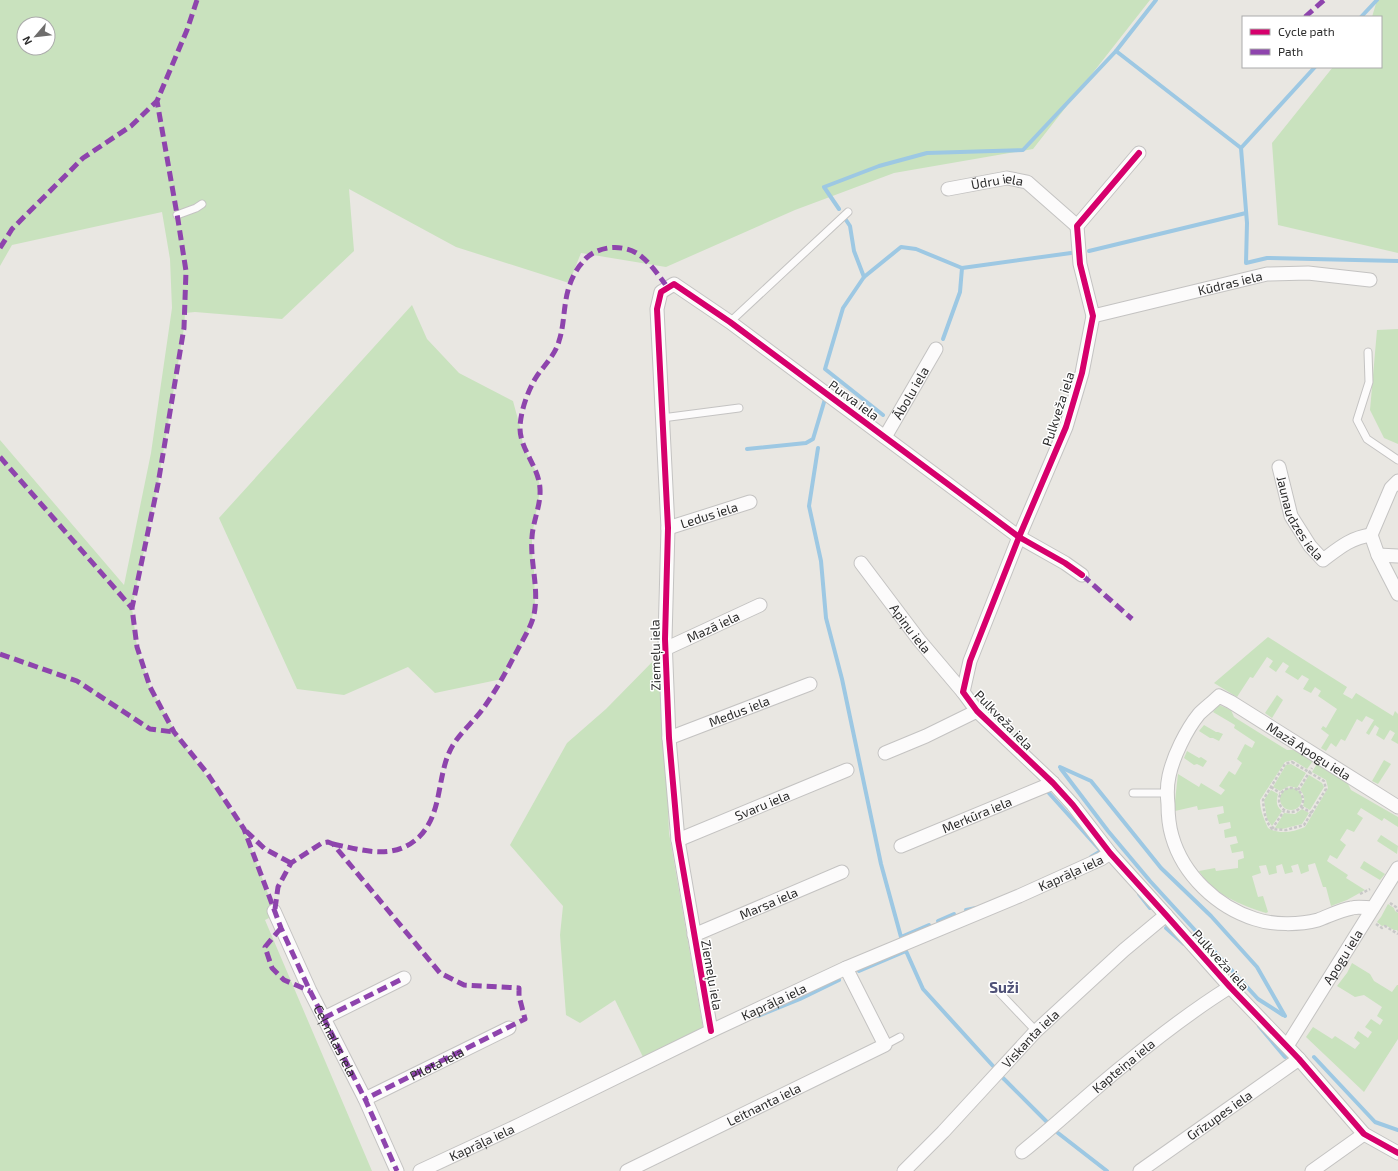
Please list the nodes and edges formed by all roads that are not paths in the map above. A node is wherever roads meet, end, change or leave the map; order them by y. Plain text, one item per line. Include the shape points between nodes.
1 (1139, 154) dead end
2 (948, 189) dead end
3 (202, 204) dead end
4 (848, 212) dead end
5 (177, 215) dead end
6 (1077, 226) junction
7 (1370, 280) dead end
8 (674, 284) joint
9 (1093, 316) junction
10 (730, 322) junction
11 (936, 349) dead end
12 (1368, 352) dead end
13 (739, 408) dead end
14 (662, 418) junction
15 (885, 437) junction
16 (1398, 460) edge
17 (1279, 467) dead end
18 (1398, 481) edge
19 (750, 502) dead end
20 (668, 528) junction
21 (1371, 535) junction
22 (1019, 537) junction
23 (1378, 555) junction
24 (1398, 556) edge
25 (861, 563) dead end
26 (1082, 575) dead end
27 (1398, 594) edge
28 (760, 605) dead end
29 (665, 648) junction
30 (810, 684) dead end
31 (962, 692) junction
32 (977, 711) junction
33 (669, 738) junction
34 (885, 753) dead end
35 (847, 770) dead end
36 (1053, 784) junction
37 (1133, 793) dead end
38 (1167, 793) junction
39 (1398, 807) edge
40 (678, 840) junction
41 (901, 846) dead end
42 (1110, 852) junction
43 (1398, 868) edge
44 (842, 872) dead end
45 (1373, 908) junction
46 (274, 910) dead end
47 (1166, 916) junction
48 (694, 935) junction
49 (846, 968) junction
50 (404, 978) dead end
51 (1230, 987) junction
52 (998, 991) dead end
53 (324, 1018) junction
54 (509, 1028) dead end
55 (710, 1031) junction
56 (1036, 1031) junction
57 (900, 1037) dead end
58 (885, 1045) junction
59 (1287, 1046) junction
60 (1299, 1059) junction
61 (364, 1099) junction
62 (1364, 1134) junction
63 (1022, 1152) dead end
64 (1398, 1153) edge
65 (397, 1171) edge
66 (420, 1171) edge
67 (627, 1171) edge
68 (904, 1171) edge
69 (1140, 1171) edge
70 (1312, 1171) edge

1 - 6 street
2 - 6 street, Ūdru iela via 1007,178 1028,182
3 - 5 lane
4 - 10 lane
6 - 9 street, Pulkveža iela via 1080,264
7 - 9 street, Kūdras iela via 1308,273 1267,274
8 - 10 street, Purva iela
8 - 14 street, Ziemeļu iela via 661,292 657,309
9 - 22 street, Pulkveža iela via 1082,373 1066,427
10 - 15 street, Purva iela
11 - 15 street, Ābolu iela
12 - 16 lane via 1369,382 1357,420 1367,439
13 - 14 lane
14 - 20 street, Ziemeļu iela
15 - 22 street, Purva iela
17 - 21 street, Jaunaudzes iela via 1291,516 1322,560 1347,543
18 - 21 street via 1391,488
19 - 20 street, Ledus iela
20 - 29 street, Ziemeļu iela
21 - 23 street
22 - 26 street
22 - 31 street, Pulkveža iela via 970,661
23 - 24 street
23 - 27 street
25 - 31 street, Apiņu iela
28 - 29 street, Mazā iela
29 - 33 street, Ziemeļu iela
30 - 33 street, Medus iela
31 - 32 street, Pulkveža iela
32 - 34 street
32 - 36 street, Pulkveža iela
33 - 40 street, Ziemeļu iela
35 - 40 street, Svaru iela
36 - 41 street, Merkūra iela
36 - 42 street, Pulkveža iela
37 - 38 lane
38 - 39 street, Mazā Apogu iela via 1168,776 1182,739 1200,714 1219,696
38 - 45 street via 1168,818 1172,837 1180,855 1206,891 1238,912 1277,923 1317,920 1353,907
40 - 48 street, Ziemeļu iela
42 - 47 street, Pulkveža iela
42 - 49 street, Kaprāļa iela via 1101,859 1019,896
43 - 45 street, Apogu iela
44 - 48 street, Marsa iela
45 - 59 street, Apogu iela
46 - 53 street, Ceļmalas iela
47 - 51 street, Pulkveža iela
47 - 56 street, Viskanta iela via 1124,950
48 - 55 street, Ziemeļu iela
49 - 55 street, Kaprāļa iela
49 - 58 street
50 - 53 street
51 - 59 street, Pulkveža iela
51 - 63 street, Kapteiņa iela via 1203,1004 1130,1060
52 - 56 lane
53 - 61 street, Ceļmalas iela
54 - 61 street, Pilota iela
55 - 66 street, Kaprāļa iela
56 - 68 street, Viskanta iela
57 - 58 lane, Leitnanta iela
58 - 67 street, Leitnanta iela
59 - 60 street, Pulkveža iela
60 - 62 street, Pulkveža iela
60 - 69 street, Grīzupes iela
61 - 65 street, Ceļmalas iela
62 - 64 street, Pulkveža iela
62 - 70 street

